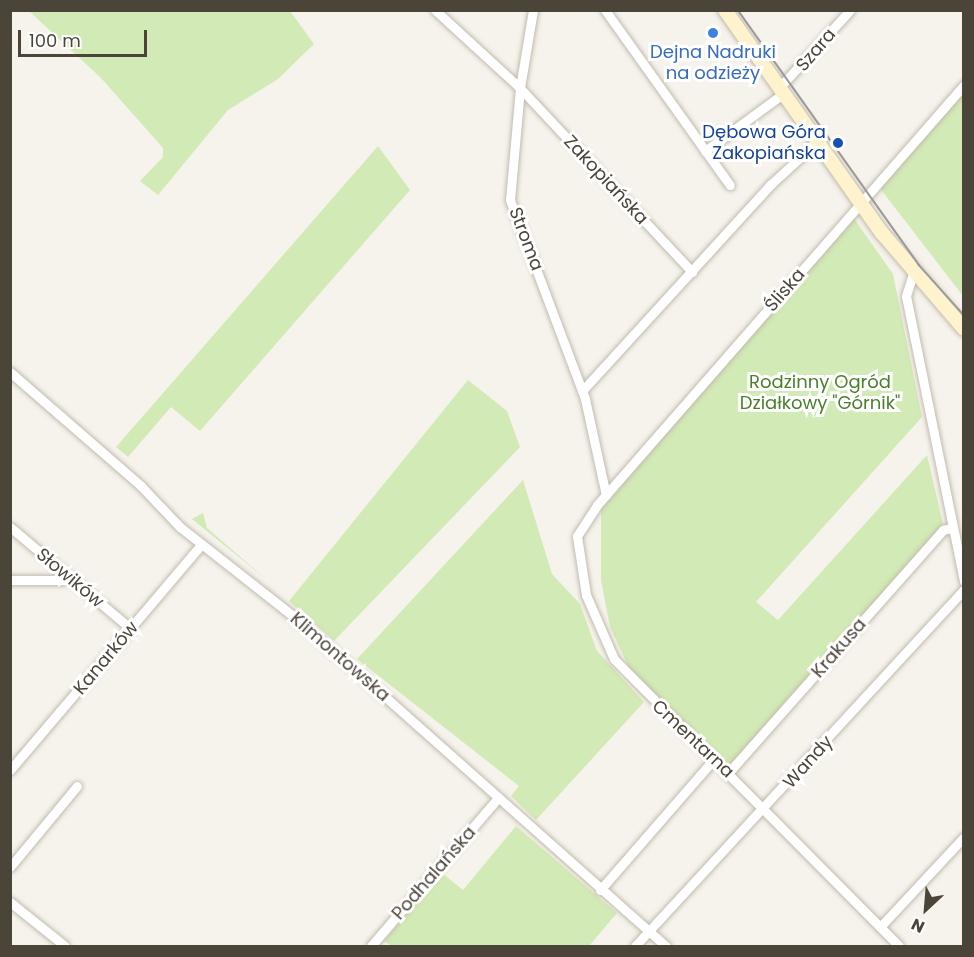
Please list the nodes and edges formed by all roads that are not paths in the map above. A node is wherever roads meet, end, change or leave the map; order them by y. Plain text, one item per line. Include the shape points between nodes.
1 (435, 10) edge
2 (533, 10) edge
3 (605, 10) edge
4 (725, 10) edge
5 (850, 10) edge
6 (963, 85) edge
7 (520, 88) junction
8 (782, 90) junction
9 (817, 142) junction
10 (705, 151) junction
11 (730, 185) dead end
12 (860, 202) junction
13 (692, 272) junction
14 (913, 274) junction
15 (963, 329) edge
16 (10, 372) edge
17 (582, 391) junction
18 (606, 495) junction
19 (10, 527) edge
20 (952, 528) junction
21 (201, 545) junction
22 (68, 575) junction
23 (10, 580) edge
24 (963, 581) edge
25 (963, 590) edge
26 (130, 628) junction
27 (714, 759) junction
28 (10, 770) edge
29 (729, 772) junction
30 (77, 786) dead end
31 (497, 799) junction
32 (765, 810) junction
33 (963, 837) edge
34 (10, 867) edge
35 (600, 890) junction
36 (10, 902) edge
37 (880, 927) junction
38 (648, 931) junction
39 (65, 946) edge
40 (371, 946) edge
41 (635, 946) edge
42 (666, 946) edge
43 (899, 946) edge

1 - 7 street
2 - 7 street, Stroma
3 - 10 street
4 - 8 main road
5 - 8 street, Szara
6 - 12 street, Śliska
7 - 13 street, Zakopiańska
7 - 17 street, Stroma via 510,200
8 - 9 main road
8 - 10 street, Szara
9 - 12 main road
9 - 13 street
10 - 11 street
12 - 14 main road
12 - 18 street, Śliska
13 - 17 street
14 - 15 main road
14 - 20 street via 906,296
16 - 21 street, Klimontowska
17 - 18 street, Stroma
18 - 27 street, Cmentarna via 577,536 586,595 599,629 635,685
19 - 22 street, Słowików
20 - 24 street
20 - 29 street, Krakusa via 943,530
21 - 26 street, Kanarków
21 - 31 street, Klimontowska via 294,616
22 - 23 street via 63,580
22 - 26 street, Słowików
25 - 32 street, Wandy
26 - 28 street, Kanarków
27 - 29 street, Cmentarna
27 - 35 street
29 - 32 street, Cmentarna
30 - 34 street
31 - 35 street, Klimontowska
31 - 40 street, Podhalańska
32 - 37 street, Cmentarna
32 - 38 street, Wandy
33 - 37 street
35 - 38 street, Klimontowska
36 - 39 street
37 - 43 street, Cmentarna
38 - 41 street, Wandy
38 - 42 street, Klimontowska

